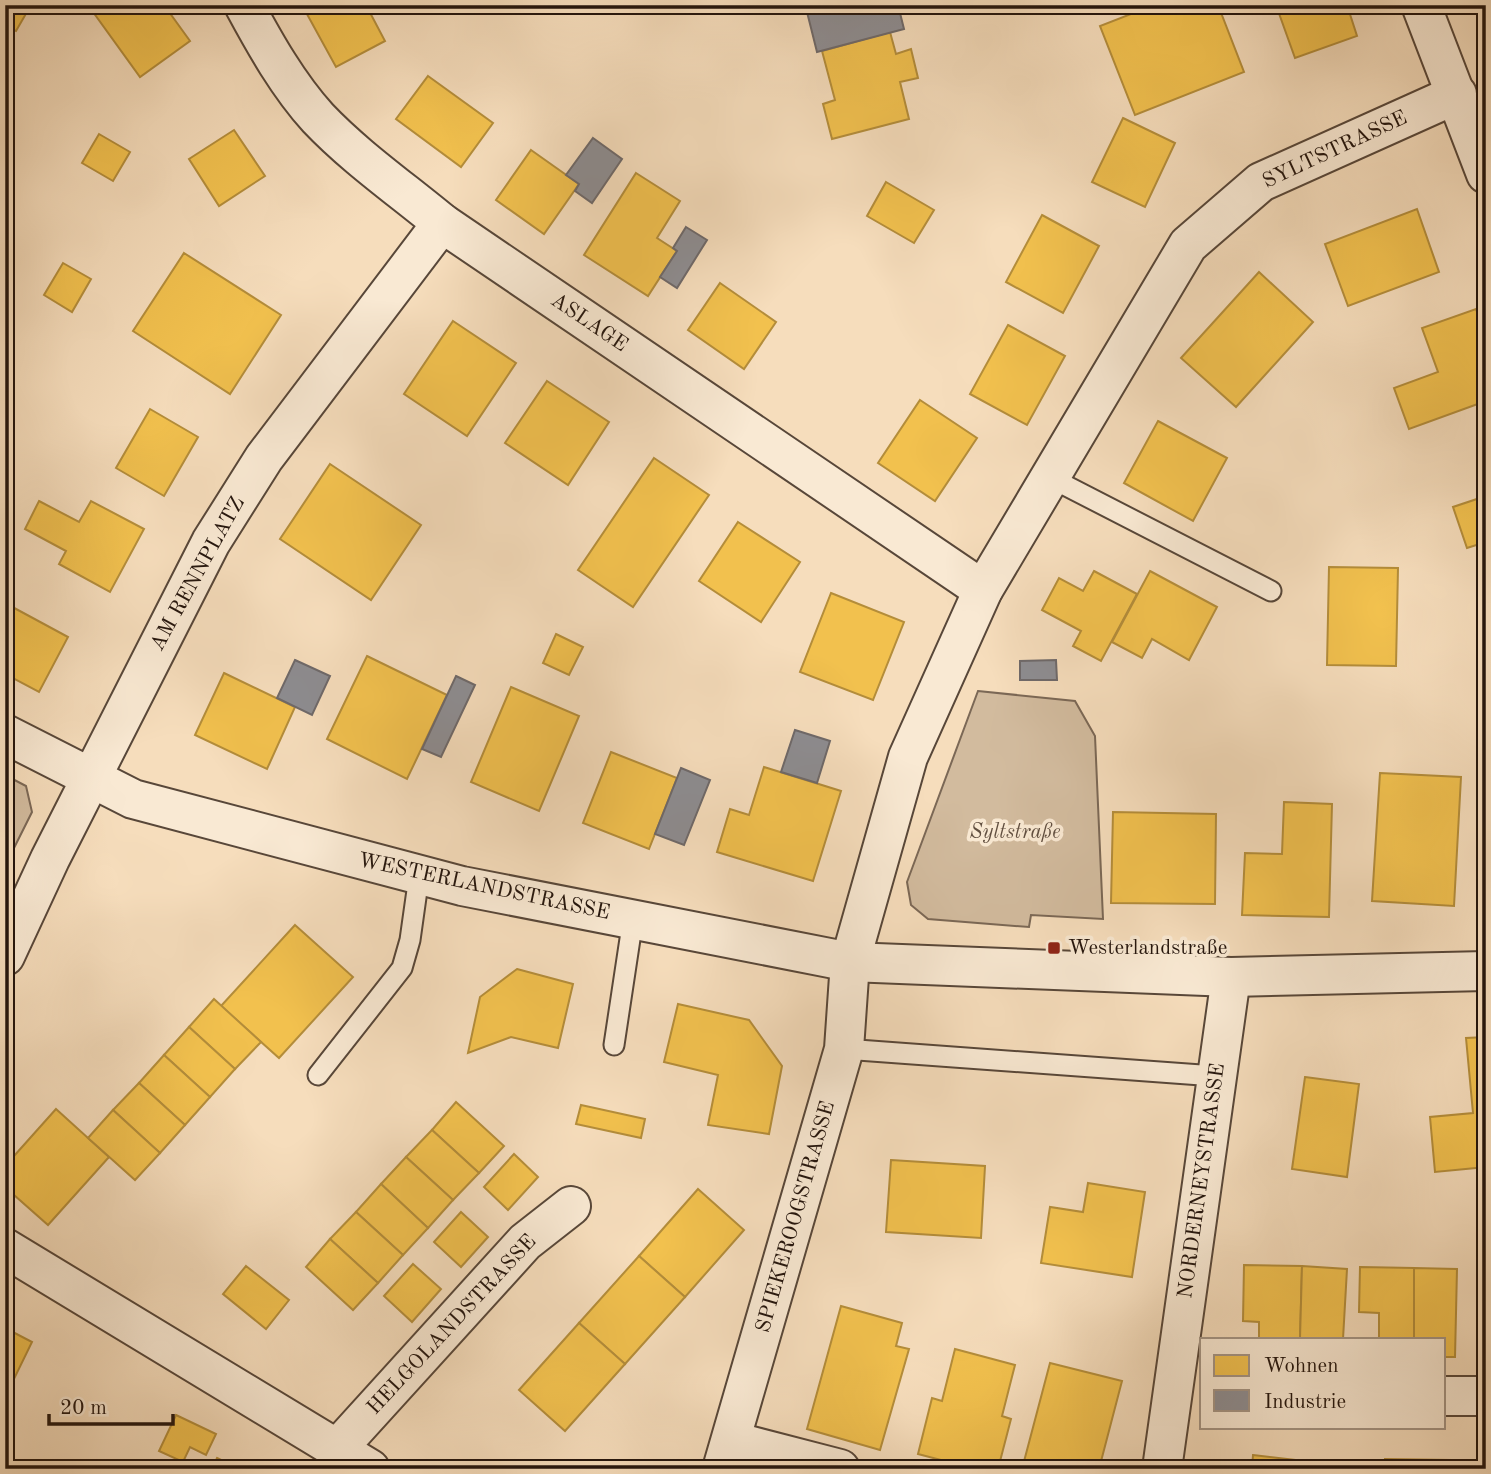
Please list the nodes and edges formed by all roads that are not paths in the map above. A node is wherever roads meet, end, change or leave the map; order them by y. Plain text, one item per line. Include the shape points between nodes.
1 (244, 5) edge
2 (1421, 5) edge
3 (1457, 94) junction
4 (1486, 174) edge
5 (442, 223) junction
6 (1049, 477) junction
7 (983, 590) junction
8 (1271, 591) dead end
9 (5, 734) edge
10 (92, 779) junction
11 (419, 876) junction
12 (633, 919) junction
13 (5, 956) edge
14 (850, 962) junction
15 (1486, 971) edge
16 (1231, 977) junction
17 (614, 1045) dead end
18 (844, 1049) junction
19 (318, 1075) dead end
20 (1215, 1076) junction
21 (571, 1206) dead end
22 (5, 1248) edge
23 (1188, 1396) edge
24 (1446, 1396) edge
25 (1486, 1396) edge
26 (727, 1455) edge
27 (358, 1463) edge
28 (840, 1469) edge
29 (1162, 1469) edge

1 - 5 street, ASLAGE via 271,54 318,118
2 - 3 street
3 - 4 street
3 - 6 street, SYLTSTRASSE via 1261,182 1188,245
5 - 7 street, ASLAGE
5 - 10 street, AM RENNPLATZ via 250,479 211,542
6 - 7 street, SYLTSTRASSE
6 - 8 lane
7 - 14 street, SYLTSTRASSE via 908,757
9 - 10 street, WESTERLANDSTRASSE
10 - 11 street, WESTERLANDSTRASSE via 133,799
10 - 13 street, AM RENNPLATZ
11 - 12 street, WESTERLANDSTRASSE
11 - 19 lane via 402,968
12 - 14 street, WESTERLANDSTRASSE
12 - 17 lane
14 - 16 street, WESTERLANDSTRASSE
14 - 18 street, SPIEKEROOGSTRASSE
15 - 16 street, WESTERLANDSTRASSE
16 - 20 street, NORDERNEYSTRASSE
18 - 20 lane
18 - 26 street, SPIEKEROOGSTRASSE
20 - 23 street, NORDERNEYSTRASSE
21 - 27 street, HELGOLANDSTRASSE via 525,1242
22 - 27 street, HELGOLANDSTRASSE
23 - 29 street, NORDERNEYSTRASSE
24 - 25 street
26 - 28 street

